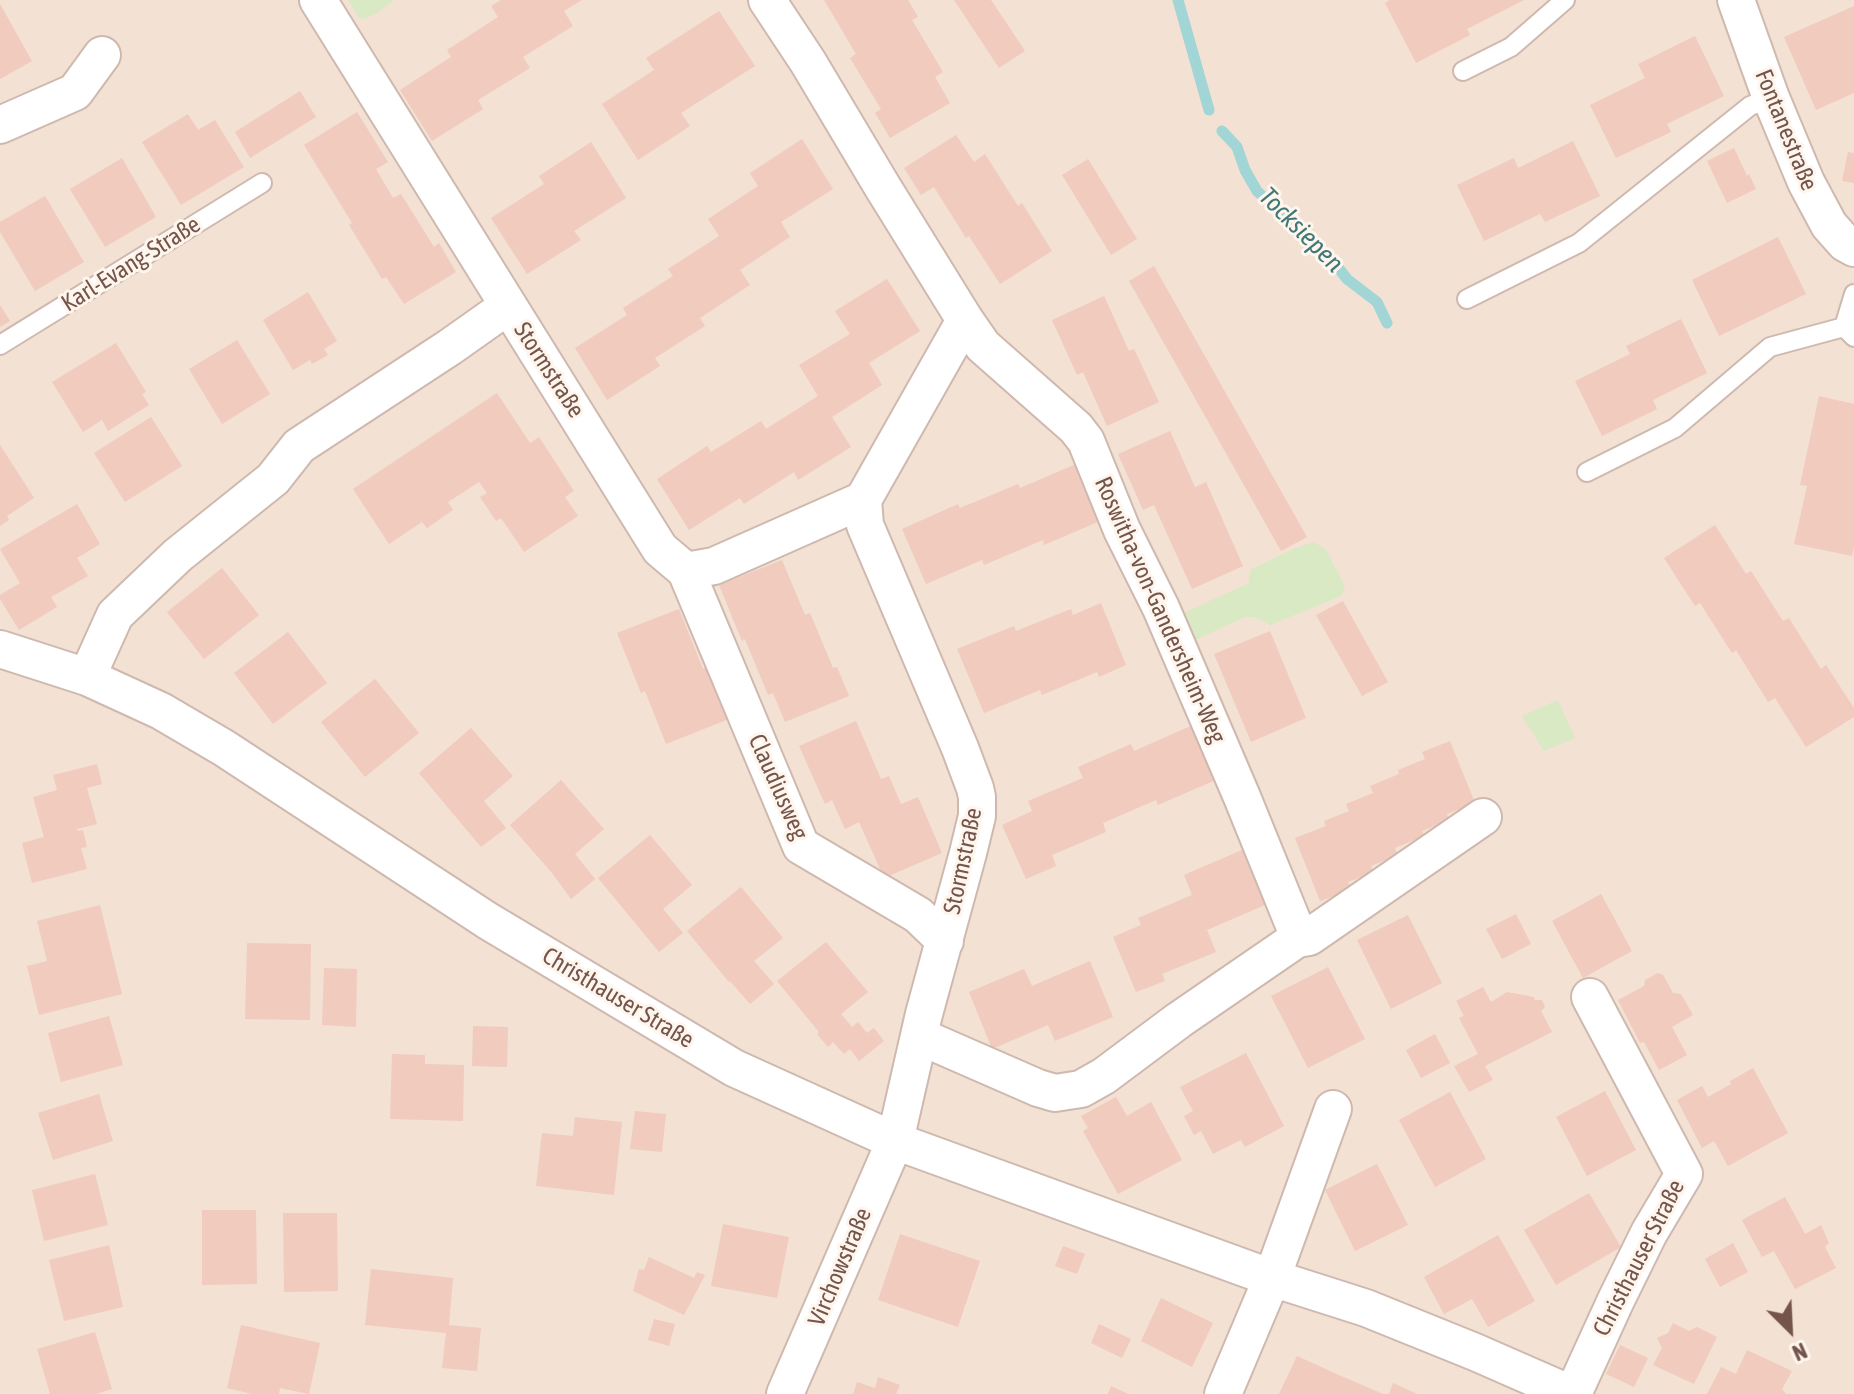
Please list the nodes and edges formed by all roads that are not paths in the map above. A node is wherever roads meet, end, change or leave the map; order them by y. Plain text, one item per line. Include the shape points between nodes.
1 (318, 0) edge
2 (767, 0) edge
3 (1565, 0) edge
4 (1736, 0) edge
5 (102, 55) dead end
6 (1463, 71) dead end
7 (1771, 98) junction
8 (0, 125) edge
9 (262, 183) dead end
10 (1854, 248) edge
11 (1854, 294) edge
12 (1467, 299) dead end
13 (508, 306) junction
14 (965, 320) junction
15 (1849, 332) edge
16 (0, 345) edge
17 (1587, 472) dead end
18 (863, 500) junction
19 (686, 571) junction
20 (0, 649) edge
21 (87, 677) junction
22 (1483, 817) dead end
23 (1297, 939) junction
24 (945, 941) junction
25 (1590, 997) dead end
26 (919, 1036) junction
27 (1333, 1109) dead end
28 (895, 1141) junction
29 (1272, 1278) junction
30 (785, 1394) edge
31 (1223, 1394) edge
32 (1572, 1394) edge

1 - 13 street, Stormstraße
2 - 14 street
3 - 6 lane via 1511,47
4 - 7 street, Fontanestraße
5 - 8 street via 75,92
7 - 10 street, Fontanestraße via 1821,211 1837,235
7 - 12 lane via 1750,106 1579,243
9 - 16 lane, Karl-Evang-Straße
11 - 15 lane
13 - 19 street, Stormstraße via 660,549
13 - 21 street via 299,446 273,479 178,555 115,615
14 - 18 street
14 - 23 street, Roswitha-von-Gandersheim-Weg via 983,346 1086,441 1242,797
15 - 17 lane via 1770,347 1675,428
18 - 19 street via 714,566
18 - 24 street, Stormstraße via 865,525 977,797
19 - 24 street, Claudiusweg via 801,846 918,915
20 - 21 street, Christhauser Straße
21 - 28 street, Christhauser Straße via 224,748 488,921 734,1068
22 - 23 street via 1309,937
23 - 26 street via 1081,1089 1055,1093 1038,1088
24 - 26 street, Stormstraße
25 - 32 street, Christhauser Straße via 1684,1174 1642,1247
26 - 28 street, Stormstraße
27 - 29 street
28 - 29 street, Christhauser Straße
28 - 30 street, Virchowstraße
29 - 31 street
29 - 32 street, Christhauser Straße via 1366,1308

